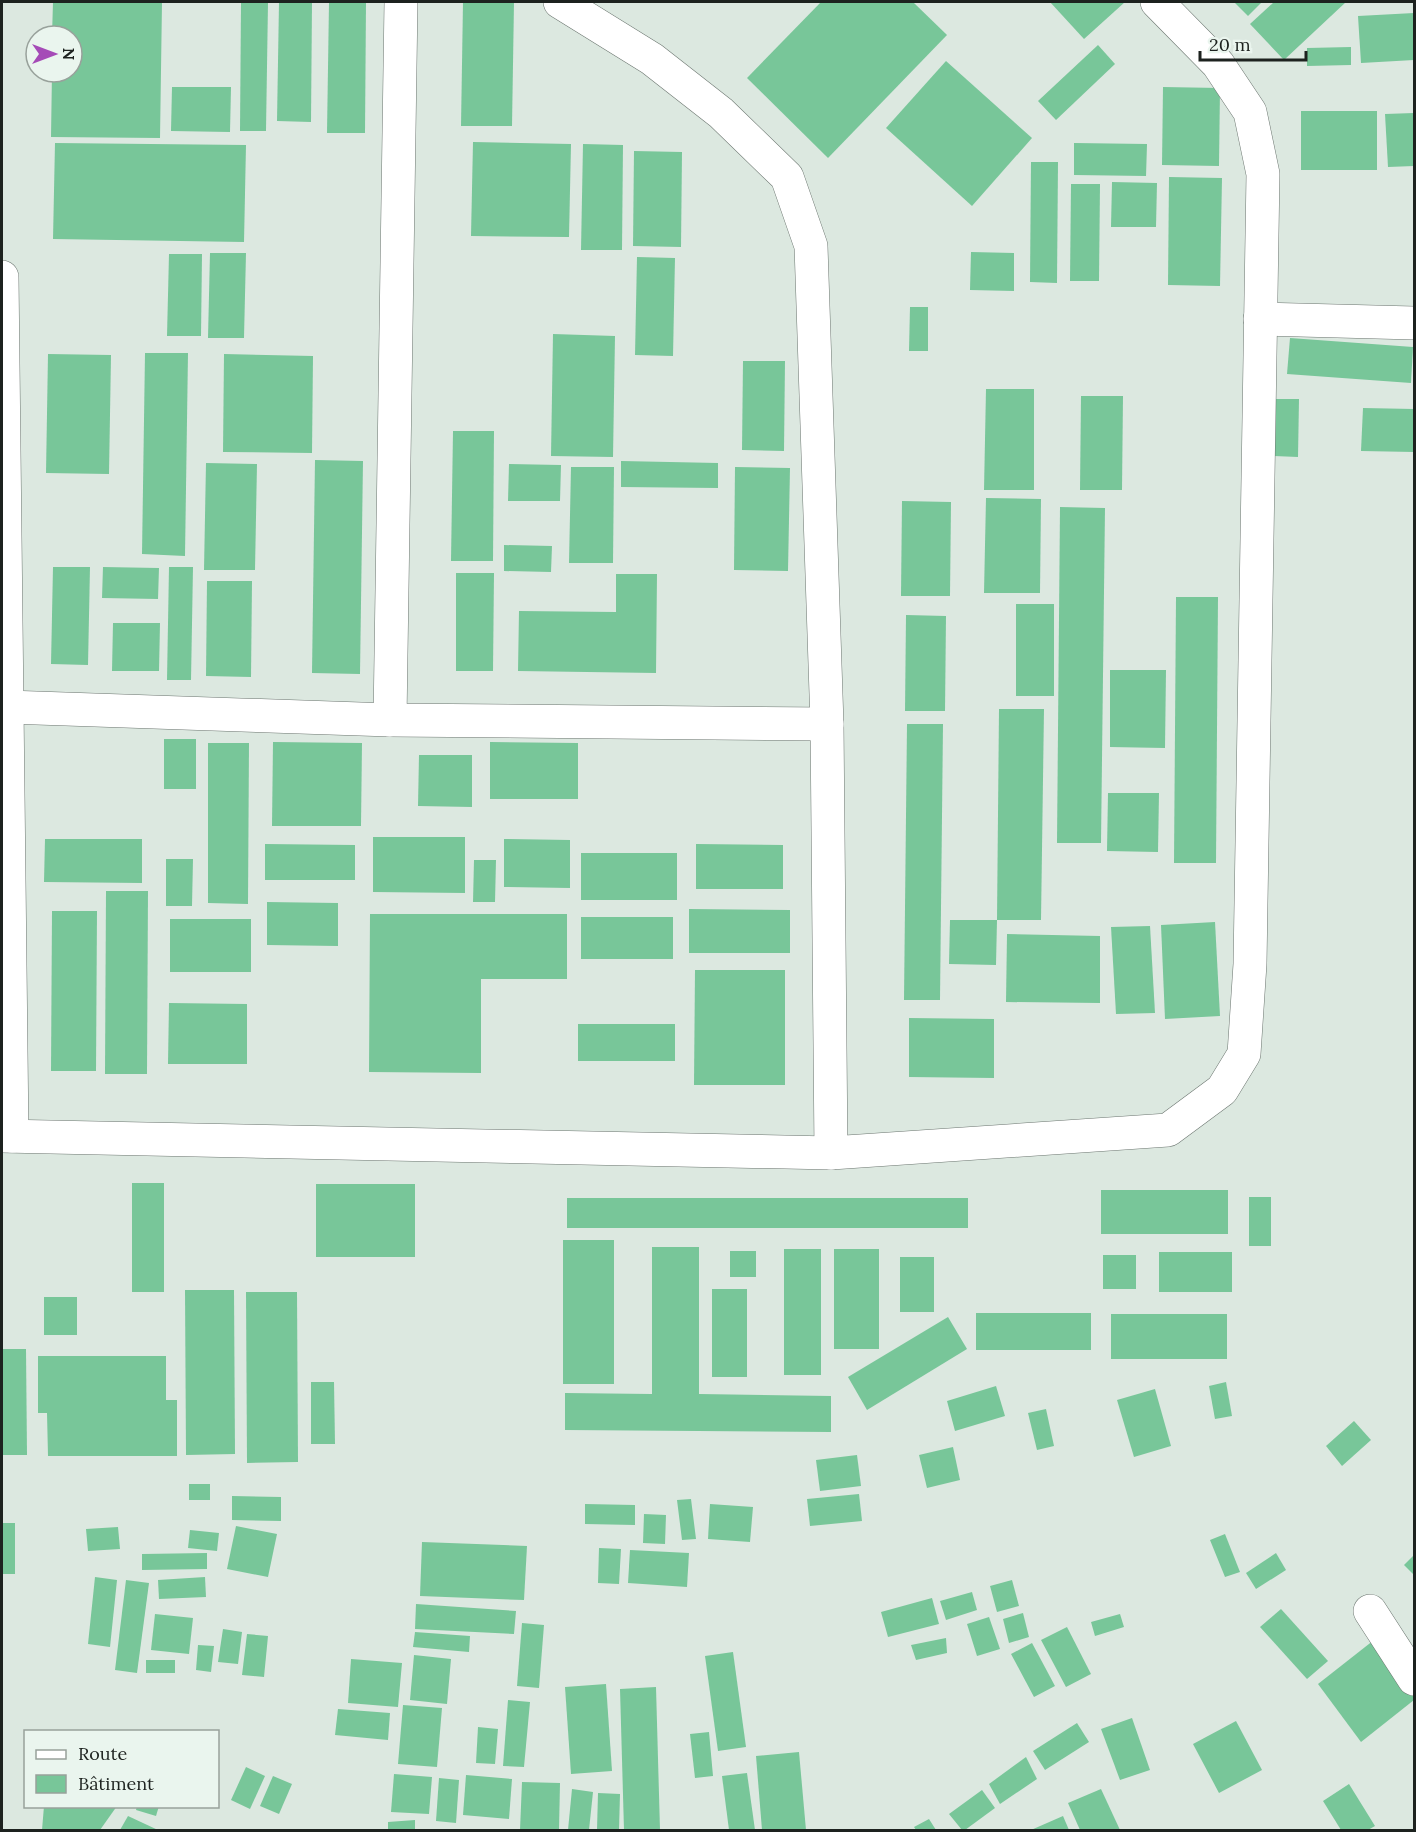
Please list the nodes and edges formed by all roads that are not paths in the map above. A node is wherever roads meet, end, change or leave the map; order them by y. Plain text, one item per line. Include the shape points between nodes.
1 (401, 2) edge
2 (560, 2) edge
3 (1157, 2) edge
4 (2, 276) edge
5 (1260, 319) junction
6 (1414, 323) edge
7 (2, 351) edge
8 (7, 707) junction
9 (390, 720) junction
10 (827, 724) junction
11 (7, 1136) edge
12 (831, 1153) junction
13 (1370, 1611) dead end
14 (1414, 1679) edge

1 - 9 street
2 - 10 street via 652,59 721,113 787,177 811,246
3 - 5 street via 1218,64 1250,112 1263,174
4 - 7 street
5 - 6 street
5 - 12 street via 1250,964 1244,1054 1222,1090 1168,1130
7 - 8 street
8 - 9 street
8 - 11 street
9 - 10 street
10 - 12 street
11 - 12 street
13 - 14 street

